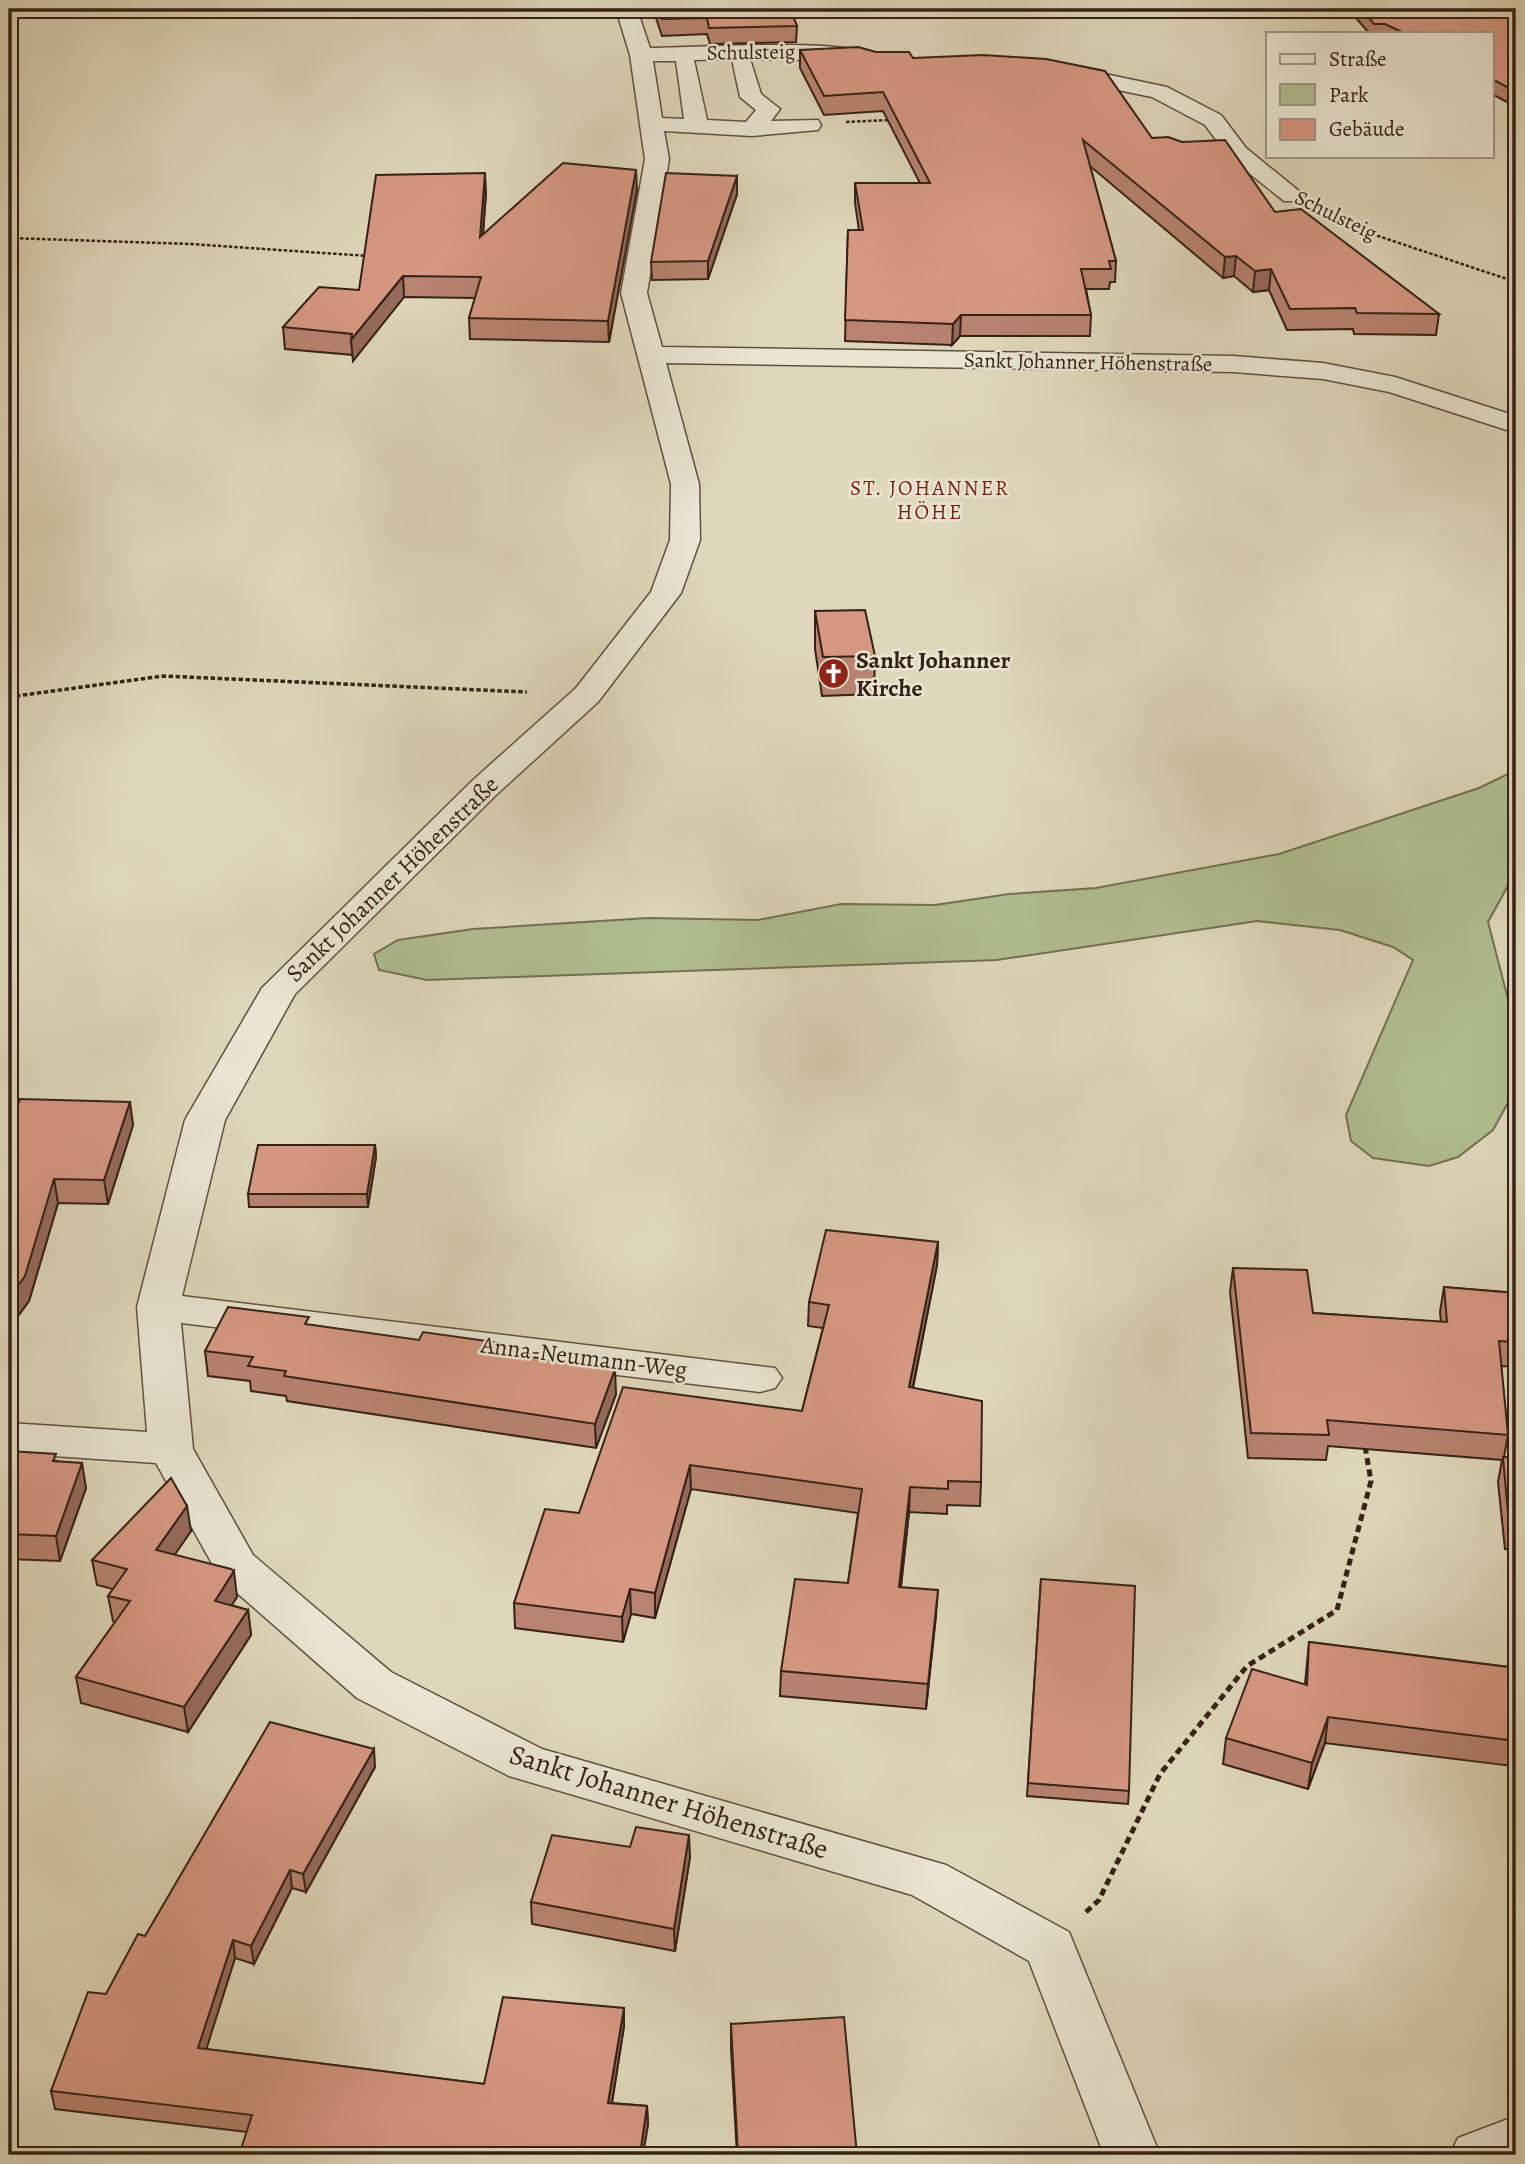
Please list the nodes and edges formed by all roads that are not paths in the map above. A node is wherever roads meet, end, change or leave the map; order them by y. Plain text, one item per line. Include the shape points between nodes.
1 (627, 9) edge
2 (641, 55) junction
3 (880, 56) edge
4 (741, 62) dead end
5 (685, 63) dead end
6 (1045, 68) edge
7 (652, 124) junction
8 (810, 125) road end
9 (697, 126) junction
10 (752, 128) junction
11 (1293, 196) road end
12 (652, 355) junction
13 (1516, 425) edge
14 (158, 1307) junction
15 (760, 1378) dead end
16 (9, 1438) edge
17 (172, 1449) junction
18 (1516, 2140) edge
19 (1132, 2155) edge
20 (1478, 2155) edge

1 - 2 street, Sankt Johanner Höhenstraße
2 - 3 street, Schulsteig via 812,51
2 - 7 street, Sankt Johanner Höhenstraße
4 - 10 street via 751,97 769,108
5 - 9 street
6 - 11 street, Schulsteig via 1170,97 1213,120 1238,153
7 - 9 street
7 - 12 street, Sankt Johanner Höhenstraße via 657,159 634,293
8 - 10 street
9 - 10 street
12 - 13 street, Sankt Johanner Höhenstraße via 1233,364 1322,371 1395,385
12 - 14 street, Sankt Johanner Höhenstraße via 685,484 685,540 666,593 587,695 280,988 205,1120
14 - 15 street, Anna-Neumann-Weg
14 - 17 street, Sankt Johanner Höhenstraße
16 - 17 street
17 - 19 street, Sankt Johanner Höhenstraße via 236,1566 374,1685 527,1763 928,1879 1050,1947
18 - 20 street

